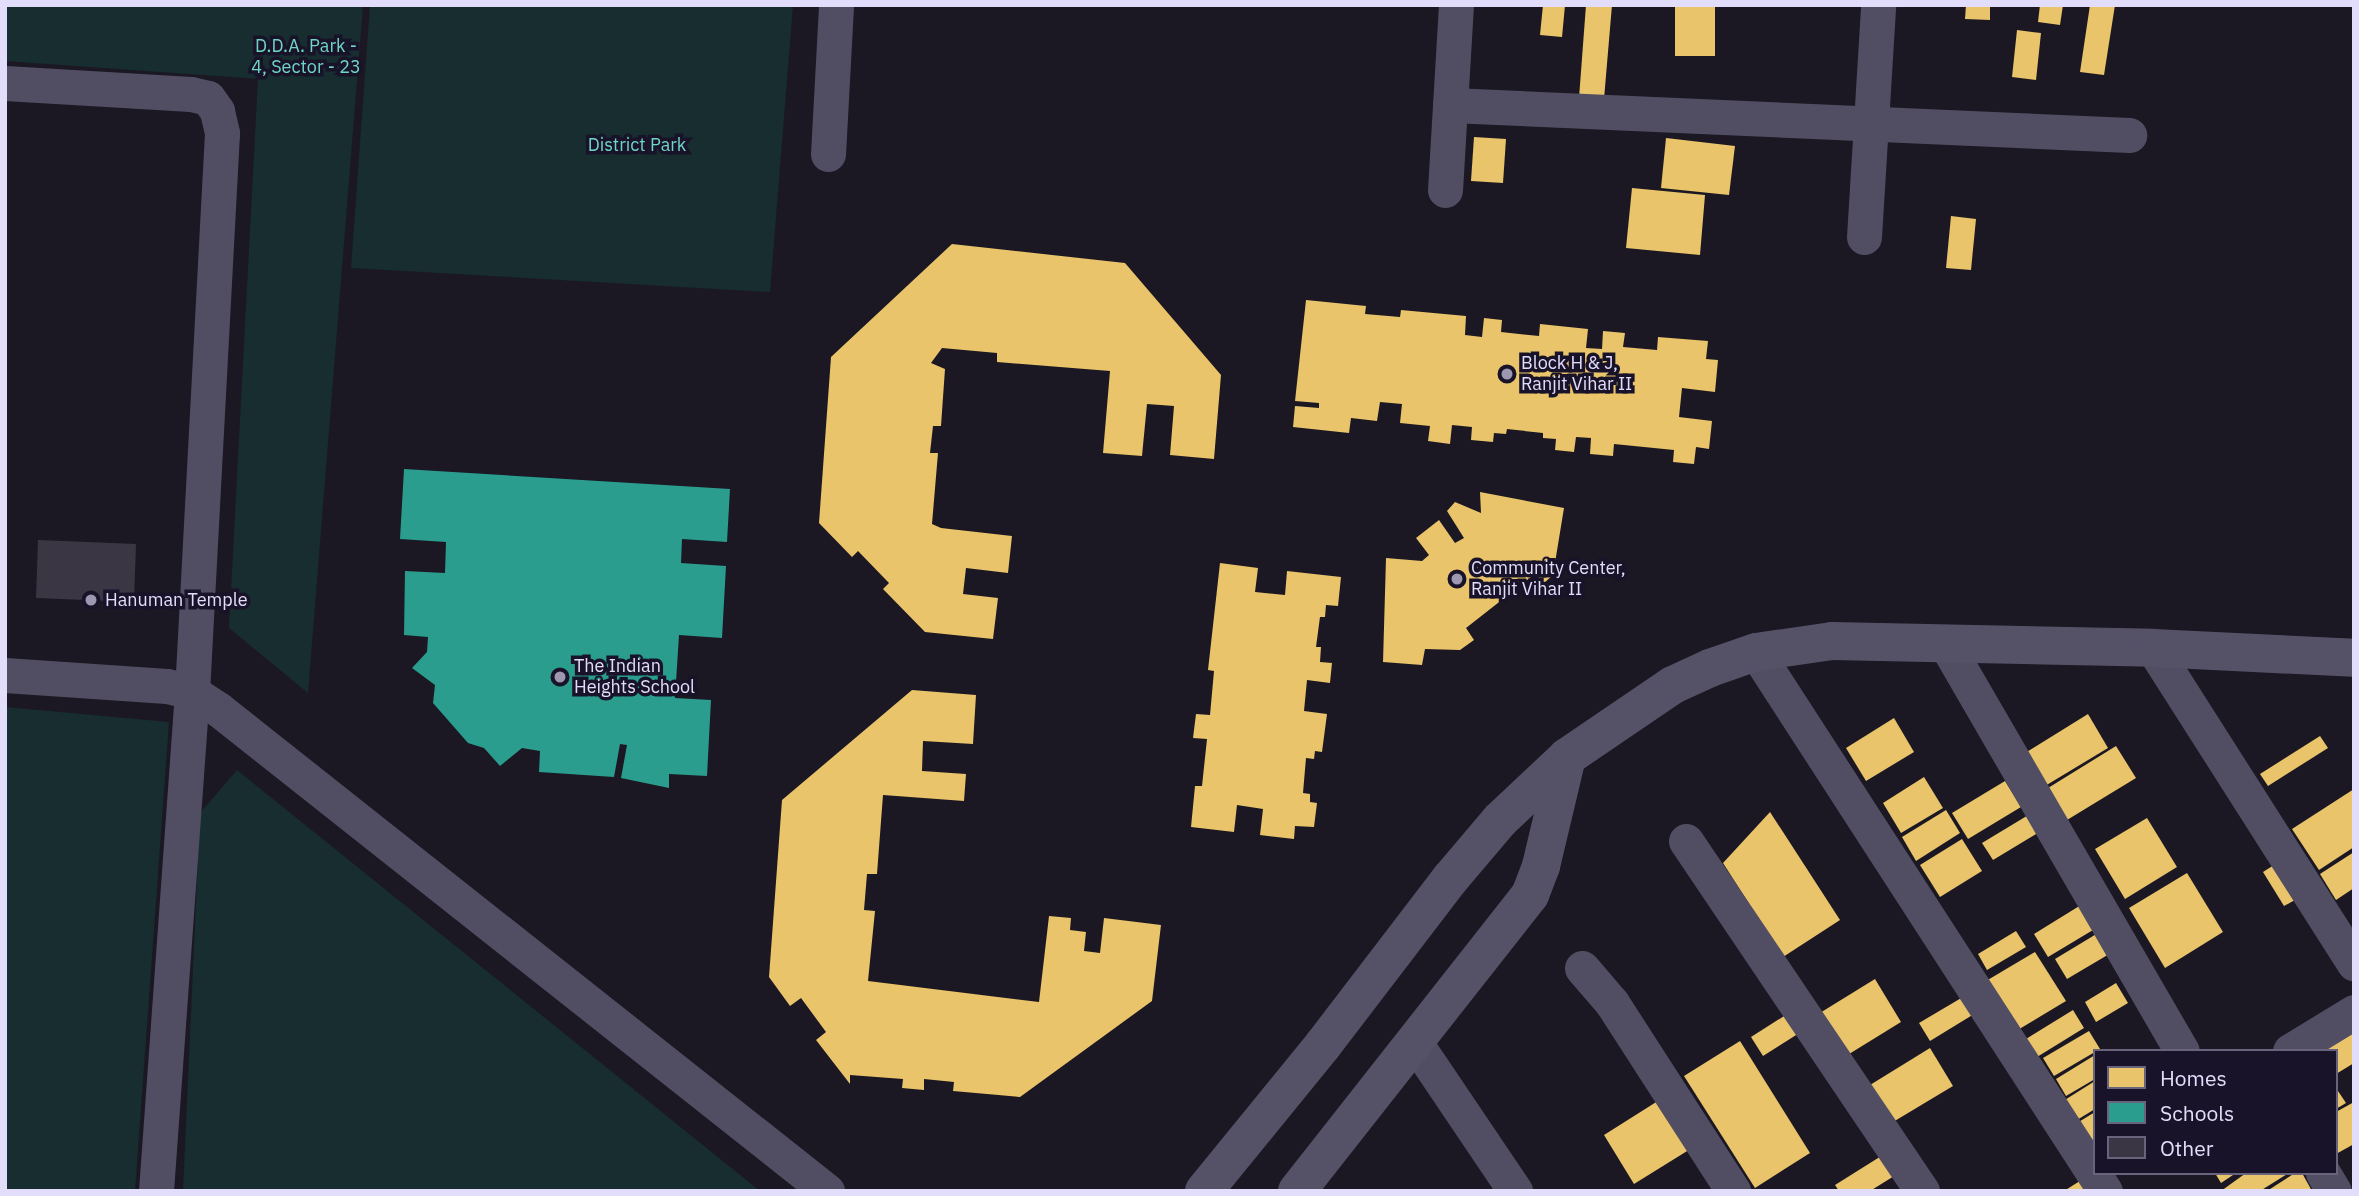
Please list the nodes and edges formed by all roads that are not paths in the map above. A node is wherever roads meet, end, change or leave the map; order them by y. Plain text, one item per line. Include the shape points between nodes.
1 (836, 5) edge
2 (1456, 5) edge
3 (1878, 5) edge
4 (5, 83) edge
5 (1450, 105) junction
6 (1871, 123) junction
7 (2129, 135) dead end
8 (828, 154) dead end
9 (1445, 190) dead end
10 (1864, 237) dead end
11 (1947, 646) junction
12 (2153, 648) junction
13 (1756, 652) junction
14 (2354, 658) edge
15 (5, 675) edge
16 (192, 692) junction
17 (1567, 757) junction
18 (1686, 841) dead end
19 (2354, 964) edge
20 (1582, 968) dead end
21 (2354, 1012) edge
22 (1414, 1041) junction
23 (2181, 1049) edge
24 (2293, 1049) edge
25 (2093, 1169) edge
26 (2324, 1175) edge
27 (156, 1191) edge
28 (827, 1191) edge
29 (1204, 1191) edge
30 (1297, 1191) edge
31 (1515, 1191) edge
32 (1733, 1191) edge
33 (1922, 1191) edge
34 (2334, 1191) edge

1 - 8 street
2 - 5 street
3 - 6 street
4 - 16 street via 191,94 208,98 217,111 222,133
5 - 6 street
5 - 9 street
6 - 7 street
6 - 10 street
11 - 12 street
11 - 13 street via 1832,641
11 - 23 street
12 - 14 street
12 - 19 street
13 - 17 street via 1673,685
13 - 25 street
15 - 16 street via 167,686
16 - 27 street
16 - 28 street
17 - 22 street via 1530,895
17 - 29 street via 1500,820 1450,879
18 - 33 street
20 - 32 street via 1612,1003
21 - 24 street
22 - 30 street
22 - 31 street
26 - 34 street

